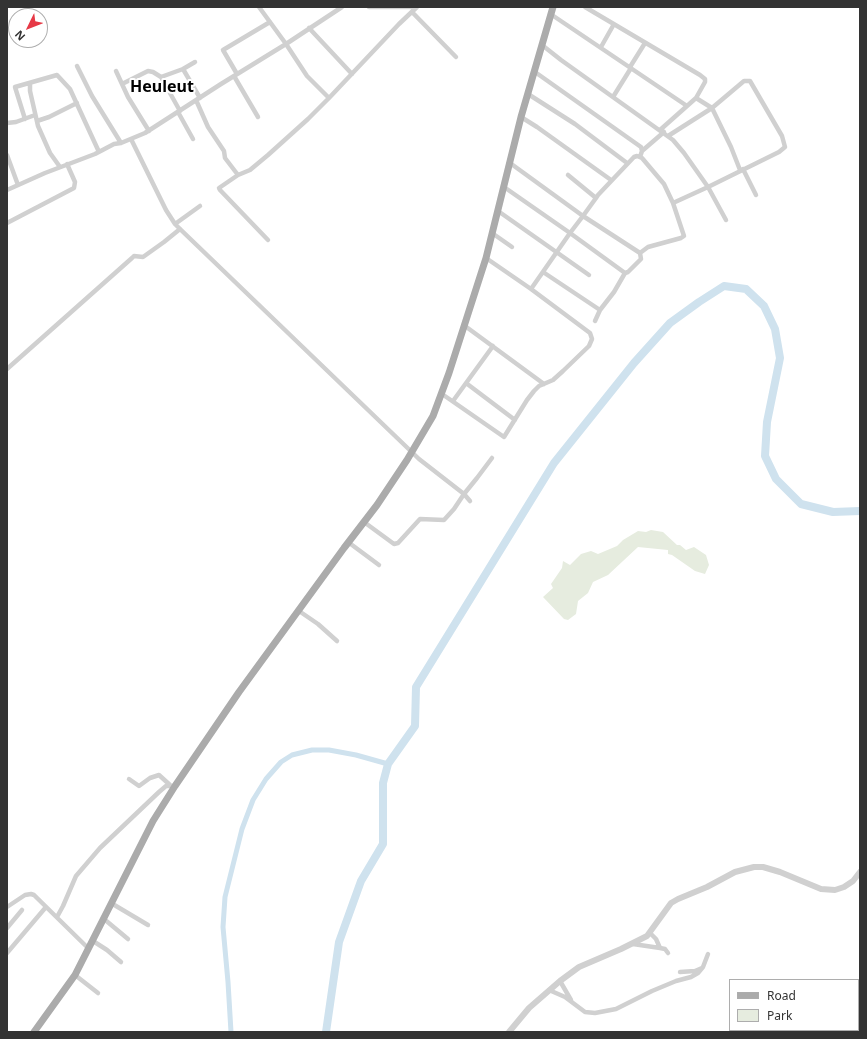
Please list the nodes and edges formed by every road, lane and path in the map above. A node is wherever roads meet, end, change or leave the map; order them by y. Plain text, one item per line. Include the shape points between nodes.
1 (259, 7) edge
2 (342, 7) edge
3 (369, 7) edge
4 (417, 7) edge
5 (553, 7) edge
6 (585, 7) edge
7 (411, 9) edge
8 (552, 15) junction
9 (270, 22) junction
10 (614, 24) junction
11 (309, 28) junction
12 (645, 43) junction
13 (286, 44) junction
14 (542, 45) junction
15 (601, 47) junction
16 (456, 57) dead end
17 (195, 62) dead end
18 (77, 66) dead end
19 (630, 68) junction
20 (183, 69) junction
21 (116, 71) dead end
22 (535, 72) junction
23 (352, 74) junction
24 (235, 75) junction
25 (161, 77) junction
26 (30, 83) junction
27 (122, 84) junction
28 (528, 94) junction
29 (613, 97) junction
30 (329, 98) junction
31 (696, 98) junction
32 (198, 99) junction
33 (77, 103) junction
34 (687, 106) junction
35 (712, 108) junction
36 (179, 112) junction
37 (35, 115) junction
38 (258, 117) dead end
39 (521, 117) junction
40 (25, 119) junction
41 (37, 121) junction
42 (7, 123) edge
43 (149, 131) junction
44 (662, 131) junction
45 (668, 136) junction
46 (131, 139) junction
47 (193, 139) dead end
48 (121, 143) junction
49 (642, 151) junction
50 (99, 152) junction
51 (7, 155) edge
52 (640, 157) junction
53 (510, 163) junction
54 (627, 163) junction
55 (67, 164) junction
56 (60, 167) junction
57 (742, 170) junction
58 (238, 175) junction
59 (568, 175) dead end
60 (611, 180) junction
61 (18, 185) junction
62 (504, 187) junction
63 (708, 187) junction
64 (7, 190) edge
65 (756, 195) dead end
66 (596, 198) junction
67 (673, 203) junction
68 (200, 206) dead end
69 (498, 211) junction
70 (583, 216) junction
71 (726, 220) dead end
72 (7, 223) edge
73 (175, 224) junction
74 (180, 229) junction
75 (492, 233) junction
76 (570, 233) junction
77 (268, 240) dead end
78 (512, 246) dead end
79 (556, 252) junction
80 (640, 254) junction
81 (486, 258) junction
82 (542, 272) junction
83 (625, 273) junction
84 (589, 275) dead end
85 (531, 289) junction
86 (600, 310) junction
87 (594, 320) dead end
88 (465, 326) junction
89 (493, 346) junction
90 (7, 369) edge
91 (466, 383) junction
92 (544, 384) junction
93 (442, 394) junction
94 (453, 401) junction
95 (515, 420) junction
96 (412, 452) junction
97 (492, 458) dead end
98 (464, 494) junction
99 (470, 501) dead end
100 (364, 522) junction
101 (348, 542) junction
102 (380, 565) dead end
103 (299, 611) junction
104 (337, 641) dead end
105 (129, 778) dead end
106 (172, 786) junction
107 (860, 872) edge
108 (112, 904) junction
109 (7, 907) edge
110 (46, 907) junction
111 (22, 910) dead end
112 (54, 916) junction
113 (104, 919) junction
114 (148, 925) dead end
115 (7, 928) edge
116 (650, 933) junction
117 (128, 939) dead end
118 (92, 941) junction
119 (632, 944) junction
120 (660, 948) junction
121 (89, 949) junction
122 (7, 953) edge
123 (668, 953) dead end
124 (708, 954) dead end
125 (121, 962) dead end
126 (703, 967) junction
127 (680, 972) dead end
128 (75, 974) junction
129 (560, 981) junction
130 (549, 990) junction
131 (98, 992) dead end
132 (572, 1001) junction
133 (34, 1032) edge
134 (509, 1032) edge

1 - 9 street
2 - 11 street
3 - 7 street
4 - 7 street
5 - 8 main road
6 - 10 street
7 - 16 street
7 - 23 street
8 - 14 main road
8 - 15 street
9 - 13 street
9 - 24 street via 224,50
10 - 12 street
10 - 15 street
11 - 13 street
11 - 23 street
12 - 19 street
12 - 31 street via 705,79
13 - 24 street
13 - 30 street via 307,76
14 - 22 main road
14 - 29 street
15 - 19 street
17 - 20 street
18 - 48 street
19 - 29 street
19 - 34 street
20 - 25 street
20 - 32 street
21 - 27 street
22 - 28 main road
22 - 49 street via 641,147
23 - 30 street
24 - 32 street
24 - 38 street
25 - 27 street via 148,71
25 - 36 street
26 - 33 street via 57,75 70,89
26 - 37 street
26 - 40 street via 15,87
27 - 43 street
28 - 39 main road
28 - 54 street via 575,124
29 - 44 street
30 - 58 street via 268,155 250,170
31 - 34 street
31 - 35 street
32 - 36 street
32 - 58 street via 208,127 224,151 225,158
33 - 41 street via 49,118
33 - 50 street
34 - 44 street
35 - 45 street
35 - 57 street
35 - 57 street via 744,81 750,81 782,136 782,150
36 - 43 street
36 - 47 street
37 - 40 street
37 - 41 street
39 - 53 main road
39 - 60 street
40 - 42 street
41 - 56 street via 50,153
43 - 46 street
44 - 45 street
44 - 49 street
45 - 63 street via 684,153
46 - 48 street
46 - 73 street
48 - 50 street
49 - 52 street
50 - 55 street
51 - 61 street
52 - 54 street via 634,156
52 - 67 street via 664,184
53 - 62 main road
53 - 70 street
54 - 60 street
55 - 56 street
55 - 72 street via 75,182 74,188
56 - 61 street
57 - 63 street
57 - 65 street
58 - 77 street via 219,190
59 - 66 street
60 - 66 street
61 - 64 street
62 - 69 main road
62 - 76 street
63 - 67 street
63 - 71 street
66 - 70 street
67 - 80 street via 684,236 648,247
68 - 73 street
69 - 75 main road
69 - 79 street
70 - 76 street
70 - 80 street
73 - 74 street
74 - 90 street via 143,257 134,256
74 - 96 street
75 - 78 street
75 - 81 main road
76 - 79 street
76 - 83 street
79 - 82 street
79 - 84 street
80 - 83 street via 641,259
81 - 85 street
81 - 88 main road
82 - 85 street
82 - 86 street
83 - 86 street
85 - 92 street via 592,337 589,346 575,360 553,380
86 - 87 street
88 - 89 street
88 - 93 main road
89 - 91 street
89 - 92 street
91 - 94 street
91 - 95 street
92 - 95 street via 526,400
93 - 94 street
93 - 96 main road via 428,426
94 - 95 street via 503,437
96 - 98 street
96 - 100 main road
97 - 98 street
98 - 99 street
98 - 100 street via 444,520 421,518 396,543 392,543
100 - 101 main road
101 - 102 street
101 - 103 main road
103 - 104 street
103 - 106 main road
105 - 106 street via 139,786 159,775
106 - 108 main road
106 - 112 street via 162,789 100,848 80,871
107 - 116 street via 844,887 827,890 812,887 780,872 763,868 745,869 678,899 667,909
108 - 113 main road
108 - 114 street
109 - 110 street via 31,894
110 - 112 street
110 - 122 street
111 - 115 street
112 - 121 street
113 - 117 street
113 - 118 main road
116 - 119 street
116 - 120 street
118 - 121 main road
118 - 125 street
119 - 120 street
119 - 129 street via 579,967
120 - 123 street
121 - 128 main road
124 - 126 street
126 - 127 street via 695,971
126 - 132 street via 691,977 676,981 616,1009 585,1012
128 - 131 street
128 - 133 main road
129 - 130 street
129 - 132 street
130 - 132 street
130 - 134 street via 529,1008

